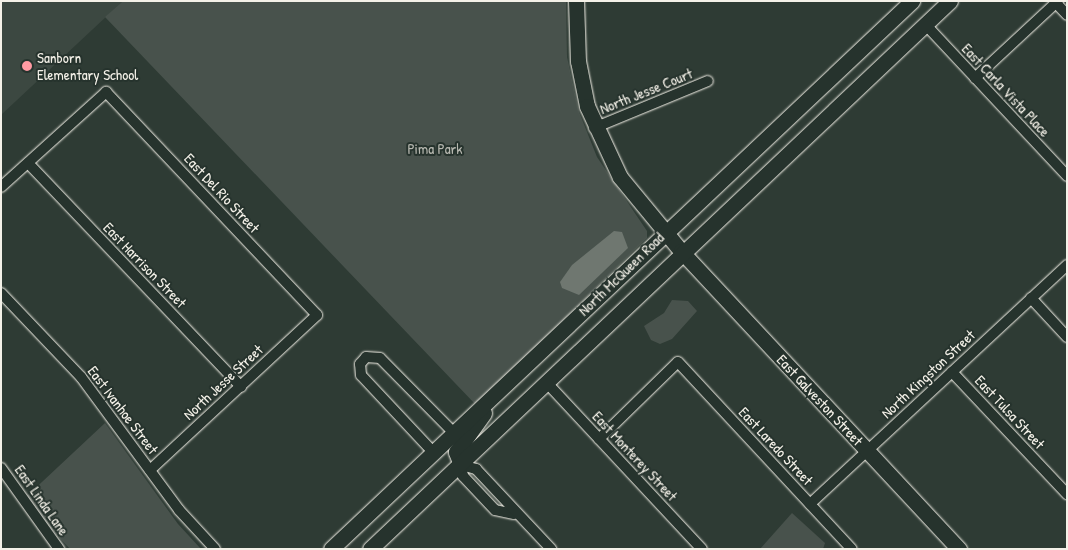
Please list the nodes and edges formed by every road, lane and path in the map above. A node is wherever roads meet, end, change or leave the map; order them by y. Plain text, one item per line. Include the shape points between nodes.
1 (576, 1) edge
2 (912, 1) edge
3 (950, 1) edge
4 (1057, 2) edge
5 (1067, 15) edge
6 (925, 24) junction
7 (975, 78) junction
8 (708, 81) dead end
9 (594, 128) junction
10 (28, 163) junction
11 (1067, 176) edge
12 (1, 187) edge
13 (664, 232) junction
14 (681, 251) junction
15 (1067, 264) edge
16 (1, 293) edge
17 (1031, 298) junction
18 (317, 315) joint
19 (1067, 337) edge
20 (952, 372) junction
21 (547, 383) junction
22 (241, 387) junction
23 (482, 407) junction
24 (454, 433) junction
25 (599, 438) junction
26 (868, 451) junction
27 (433, 452) junction
28 (460, 465) junction
29 (1, 468) edge
30 (150, 470) junction
31 (1067, 494) edge
32 (810, 504) junction
33 (850, 548) edge
34 (59, 549) edge
35 (215, 549) edge
36 (332, 549) edge
37 (370, 549) edge
38 (551, 549) edge
39 (702, 549) edge
40 (959, 549) edge

1 - 9 main road, East Galveston Street via 578,61
2 - 13 main road, North McQueen Road
3 - 6 main road, North McQueen Road
4 - 5 street
4 - 7 street
6 - 7 street, East Carla Vista Place
6 - 14 main road, North McQueen Road
7 - 11 street, East Carla Vista Place
8 - 9 street, North Jesse Court
9 - 13 main road, East Galveston Street via 620,178
10 - 12 street
10 - 18 street, East Del Rio Street via 106,92
10 - 22 street, East Harrison Street
13 - 14 main road, East Galveston Street
13 - 23 main road, North McQueen Road
14 - 21 main road, North McQueen Road
14 - 26 main road, East Galveston Street
15 - 17 street, North Kingston Street
16 - 30 street, East Ivanhoe Street via 81,377
17 - 19 street
17 - 20 street, North Kingston Street
18 - 22 street, North Jesse Street
20 - 26 street, North Kingston Street
20 - 31 street, East Tulsa Street
21 - 25 street, East Monterey Street
21 - 28 main road, North McQueen Road
22 - 30 street, North Jesse Street
23 - 24 main road, North McQueen Road
23 - 28 main road via 482,419 456,452
24 - 27 main road, North McQueen Road
24 - 27 street via 380,358 366,357 360,364 361,375
25 - 32 street, East Laredo Street via 678,362
25 - 39 street, East Monterey Street
26 - 32 street, North Kingston Street
26 - 40 main road, East Galveston Street
27 - 36 main road, North McQueen Road
28 - 37 main road, North McQueen Road
28 - 38 street via 463,476 494,510 514,514
29 - 34 street, East Linda Lane
30 - 35 street, East Ivanhoe Street
32 - 33 street, East Laredo Street

